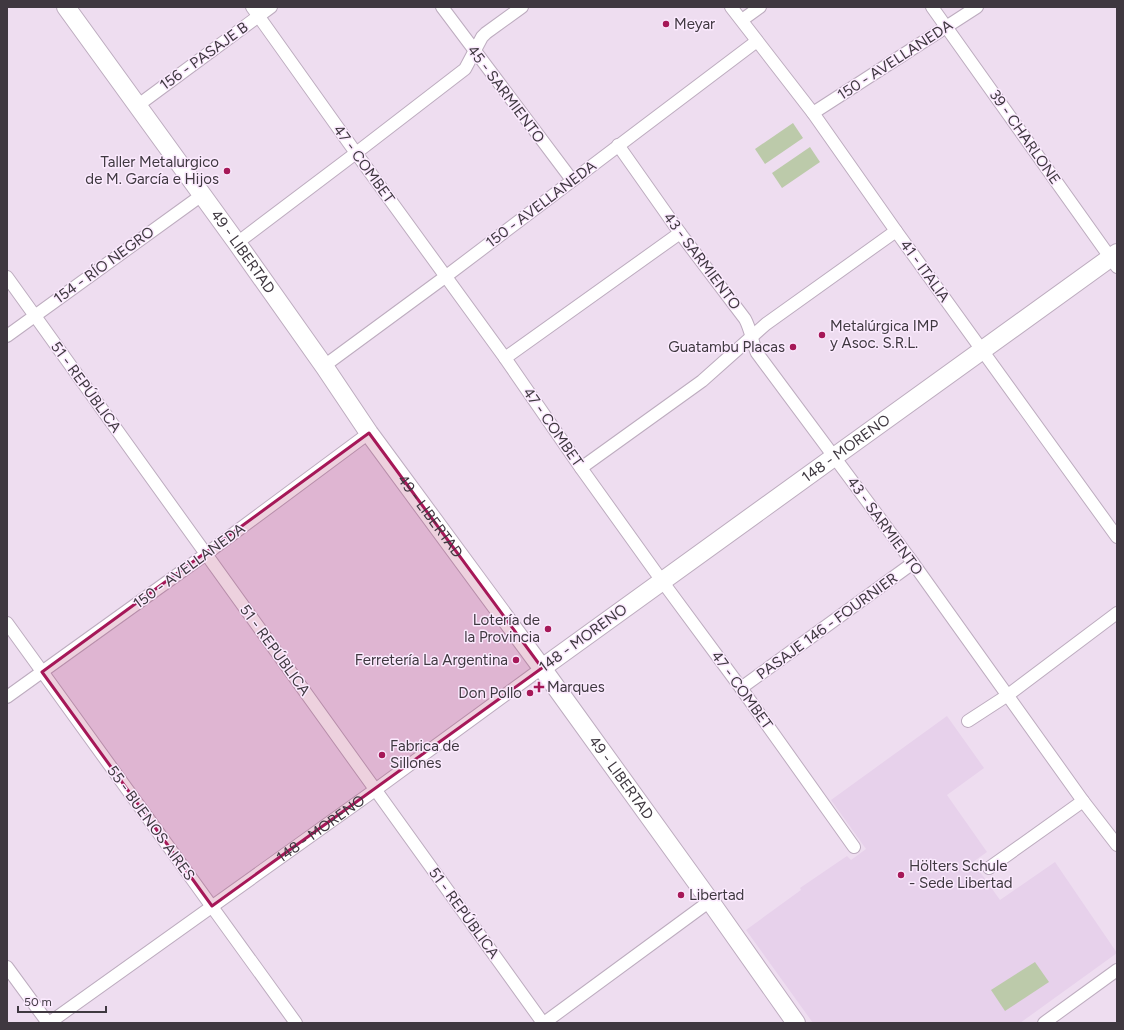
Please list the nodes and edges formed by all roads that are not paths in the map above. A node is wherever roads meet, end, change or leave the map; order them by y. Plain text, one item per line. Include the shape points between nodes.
1 (66, 7) edge
2 (271, 7) edge
3 (442, 7) edge
4 (522, 7) edge
5 (731, 7) edge
6 (760, 7) edge
7 (932, 7) edge
8 (978, 7) edge
9 (256, 11) edge
10 (742, 20) junction
11 (947, 27) junction
12 (757, 41) junction
13 (474, 51) junction
14 (137, 106) junction
15 (814, 113) junction
16 (618, 145) junction
17 (356, 153) junction
18 (572, 180) junction
19 (202, 195) junction
20 (896, 231) junction
21 (680, 233) junction
22 (237, 243) junction
23 (1115, 259) edge
24 (7, 277) edge
25 (445, 277) junction
26 (34, 316) junction
27 (7, 336) edge
28 (751, 336) junction
29 (982, 350) junction
30 (505, 358) junction
31 (324, 366) junction
32 (369, 433) junction
33 (834, 457) junction
34 (581, 468) junction
35 (1117, 538) edge
36 (206, 554) junction
37 (913, 563) junction
38 (662, 581) junction
39 (1117, 613) edge
40 (7, 623) edge
41 (542, 668) junction
42 (42, 672) junction
43 (741, 688) junction
44 (1008, 695) junction
45 (7, 697) edge
46 (968, 722) dead end
47 (375, 790) junction
48 (1083, 800) junction
49 (1117, 845) edge
50 (854, 848) dead end
51 (989, 868) dead end
52 (710, 901) junction
53 (212, 906) junction
54 (7, 967) edge
55 (1117, 970) edge
56 (48, 1023) edge
57 (296, 1023) edge
58 (544, 1023) edge
59 (796, 1023) edge
60 (1044, 1023) edge

1 - 14 street, 49 - LIBERTAD
2 - 9 street, 156 - PASAJE B
3 - 13 street, 45 - SARMIENTO
4 - 13 street via 486,33
5 - 10 street, 41 - ITALIA
6 - 10 street
7 - 11 street, 39 - CHARLONE
8 - 11 street, 150 - AVELLANEDA
9 - 14 street, 156 - PASAJE B
9 - 17 street, 47 - COMBET
10 - 12 street, 41 - ITALIA
11 - 15 street, 150 - AVELLANEDA
11 - 23 street, 39 - CHARLONE
12 - 15 street, 41 - ITALIA
12 - 16 street, 150 - AVELLANEDA
13 - 17 street via 466,69
13 - 18 street, 45 - SARMIENTO
14 - 19 street, 49 - LIBERTAD
15 - 20 street, 41 - ITALIA
16 - 18 street, 150 - AVELLANEDA
16 - 21 street, 43 - SARMIENTO
17 - 22 street
17 - 25 street, 47 - COMBET
18 - 25 street, 150 - AVELLANEDA
19 - 22 street, 49 - LIBERTAD
19 - 26 street, 154 - RÍO NEGRO
20 - 28 street
20 - 29 street, 41 - ITALIA
21 - 28 street, 43 - SARMIENTO via 745,320
21 - 30 street
22 - 31 street, 49 - LIBERTAD
23 - 29 street, 148 - MORENO
24 - 26 street, 51 - REPÚBLICA
25 - 30 street, 47 - COMBET
25 - 31 street, 150 - AVELLANEDA
26 - 27 street, 154 - RÍO NEGRO
26 - 36 street, 51 - REPÚBLICA
28 - 33 street, 43 - SARMIENTO via 757,353
28 - 34 street via 702,381
29 - 33 street, 148 - MORENO
29 - 35 street, 41 - ITALIA
30 - 34 street, 47 - COMBET
31 - 32 street, 49 - LIBERTAD
32 - 36 street, 150 - AVELLANEDA
32 - 41 street, 49 - LIBERTAD
33 - 37 street, 43 - SARMIENTO
33 - 38 street, 148 - MORENO
34 - 38 street, 47 - COMBET
36 - 42 street, 150 - AVELLANEDA
36 - 47 street, 51 - REPÚBLICA
37 - 43 street, PASAJE 146 - FOURNIER
37 - 44 street, 43 - SARMIENTO
38 - 41 street, 148 - MORENO
38 - 43 street, 47 - COMBET
39 - 44 street
40 - 42 street, 55 - BUENOS AIRES
41 - 47 street, 148 - MORENO
41 - 52 street, 49 - LIBERTAD
42 - 45 street, 150 - AVELLANEDA
42 - 53 street, 55 - BUENOS AIRES
43 - 50 street, 47 - COMBET
44 - 46 street
44 - 48 street, 43 - SARMIENTO
47 - 53 street, 148 - MORENO
47 - 58 street, 51 - REPÚBLICA
48 - 49 street, 43 - SARMIENTO
48 - 51 street
52 - 58 street
52 - 59 street, 49 - LIBERTAD
53 - 56 street, 148 - MORENO
53 - 57 street, 55 - BUENOS AIRES
54 - 56 street
55 - 60 street

